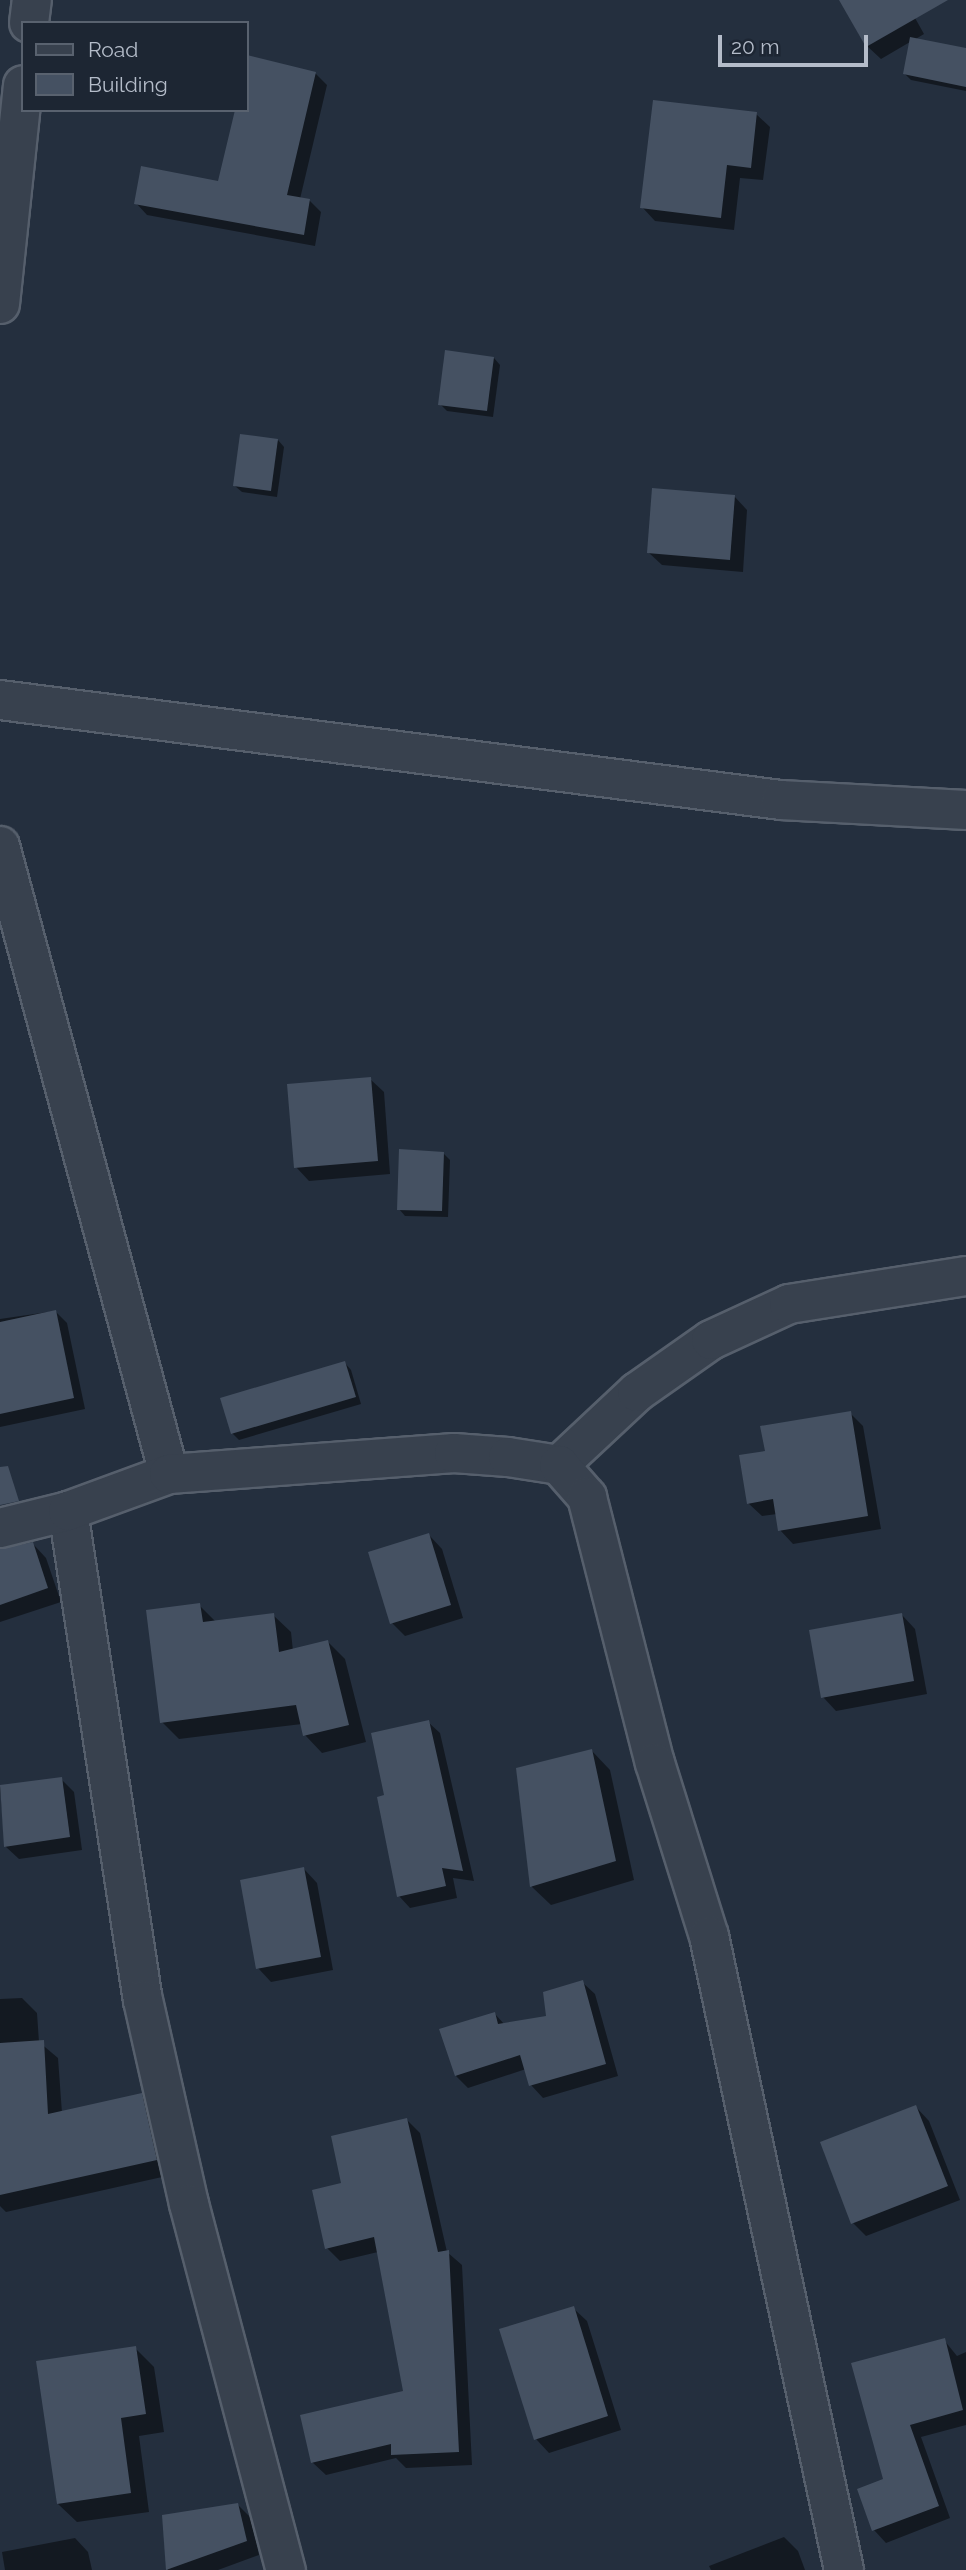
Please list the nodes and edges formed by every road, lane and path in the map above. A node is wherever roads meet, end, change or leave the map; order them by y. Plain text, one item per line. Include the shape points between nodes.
1 (32, 0) edge
2 (29, 21) edge
3 (21, 104) edge
4 (0, 304) edge
5 (0, 700) edge
6 (966, 810) edge
7 (0, 846) edge
8 (966, 1276) edge
9 (559, 1465) junction
10 (169, 1474) junction
11 (68, 1511) junction
12 (0, 1528) edge
13 (286, 2570) edge
14 (844, 2570) edge

1 - 2 street
3 - 4 street
5 - 6 street via 781,800
7 - 10 street
8 - 9 street via 789,1304 711,1340 647,1384
9 - 10 street via 454,1453
9 - 14 street via 587,1497 656,1763 709,1936
10 - 11 street
11 - 12 street
11 - 13 street via 143,2000 189,2204

